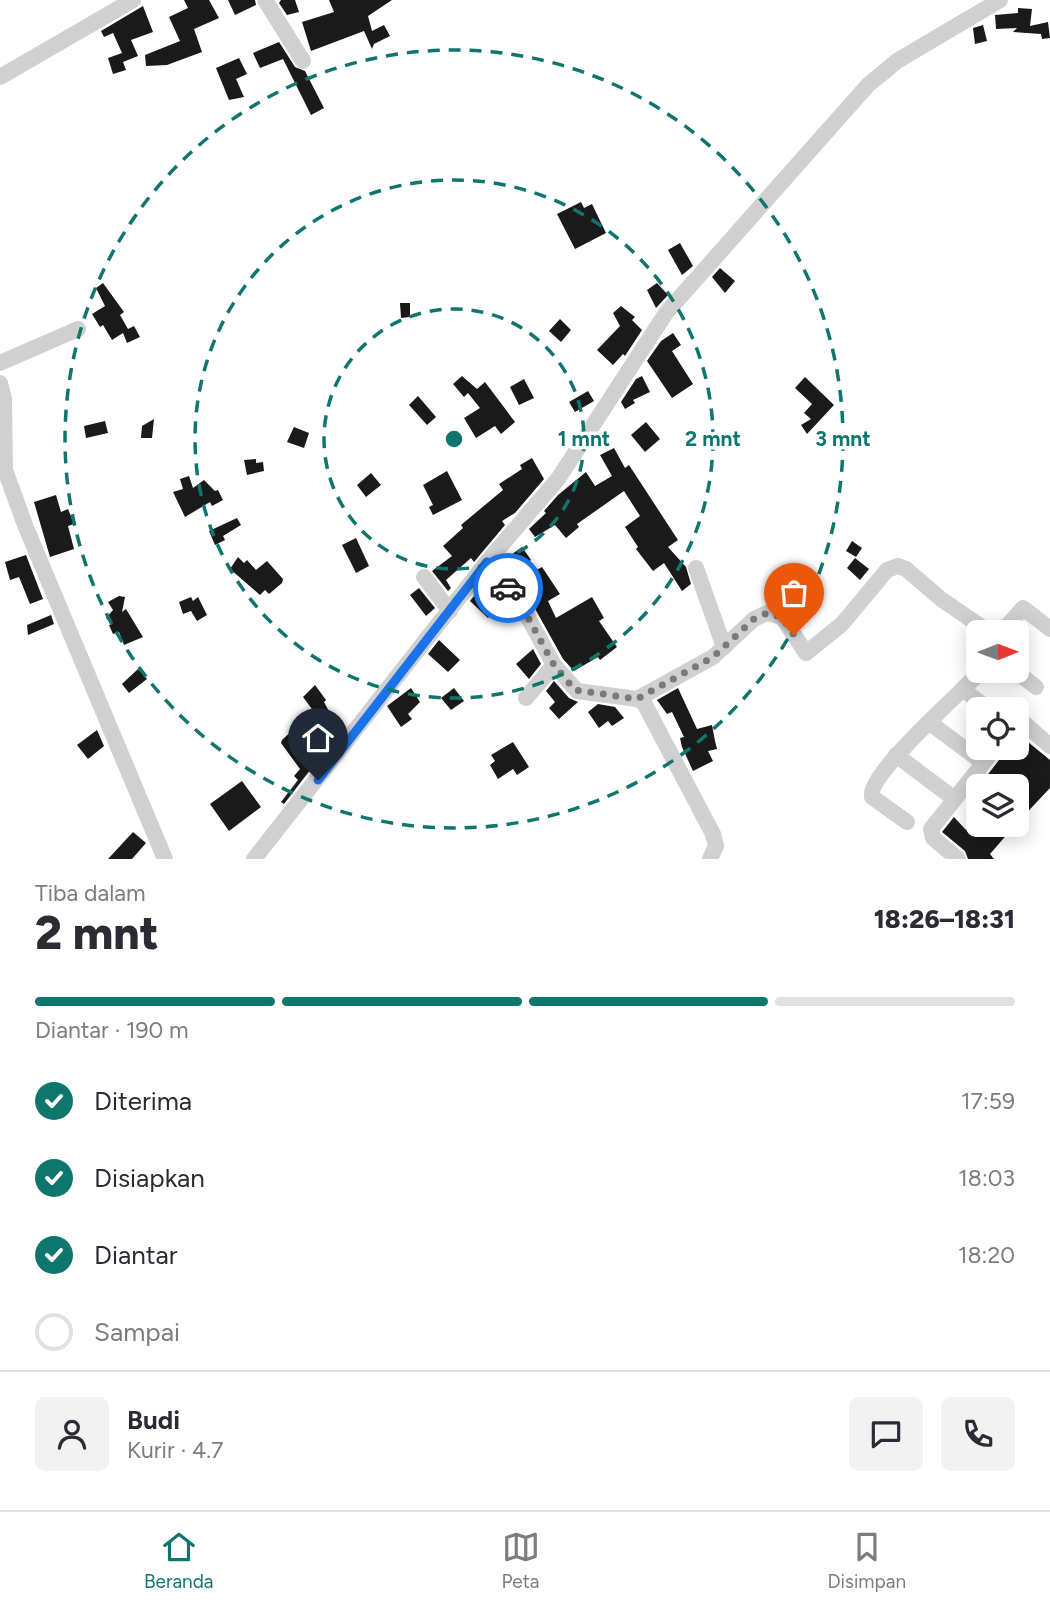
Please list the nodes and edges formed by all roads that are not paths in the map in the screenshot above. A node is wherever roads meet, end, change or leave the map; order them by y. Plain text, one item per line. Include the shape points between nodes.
1 (133, 0) edge
2 (265, 0) edge
3 (1000, 0) edge
4 (303, 61) dead end
5 (0, 76) edge
6 (78, 330) dead end
7 (0, 363) edge
8 (0, 383) edge
9 (487, 562) junction
10 (696, 568) dead end
11 (424, 577) dead end
12 (450, 611) junction
13 (1032, 615) junction
14 (972, 620) edge
15 (1012, 620) edge
16 (1028, 620) edge
17 (1050, 629) edge
18 (724, 647) junction
19 (554, 665) junction
20 (1029, 682) edge
21 (970, 683) edge
22 (1036, 687) dead end
23 (964, 690) junction
24 (973, 697) edge
25 (526, 698) dead end
26 (637, 699) junction
27 (930, 723) junction
28 (1029, 727) edge
29 (1050, 746) edge
30 (966, 749) edge
31 (895, 755) junction
32 (986, 760) edge
33 (948, 794) dead end
34 (906, 822) dead end
35 (165, 859) edge
36 (254, 859) edge
37 (710, 859) edge
38 (958, 859) edge

1 - 5 street
2 - 4 street
3 - 9 street via 897,61 868,85 666,313 573,459
6 - 7 street
8 - 35 street via 5,470 24,525
9 - 12 street
9 - 19 street via 519,601
10 - 18 street
11 - 12 street
12 - 36 street
13 - 15 street via 1023,608
13 - 16 street
13 - 17 street
14 - 18 street via 898,566 887,570 842,624 806,653 782,617 772,612 754,619
18 - 26 street via 700,666
19 - 25 street
19 - 26 street via 577,691
20 - 22 street
21 - 23 street
23 - 24 street
23 - 27 street
26 - 37 street via 644,703 713,834 716,846
27 - 30 street
27 - 31 street
28 - 29 street
31 - 33 street
31 - 34 street via 871,793
32 - 38 street via 931,829 933,838

